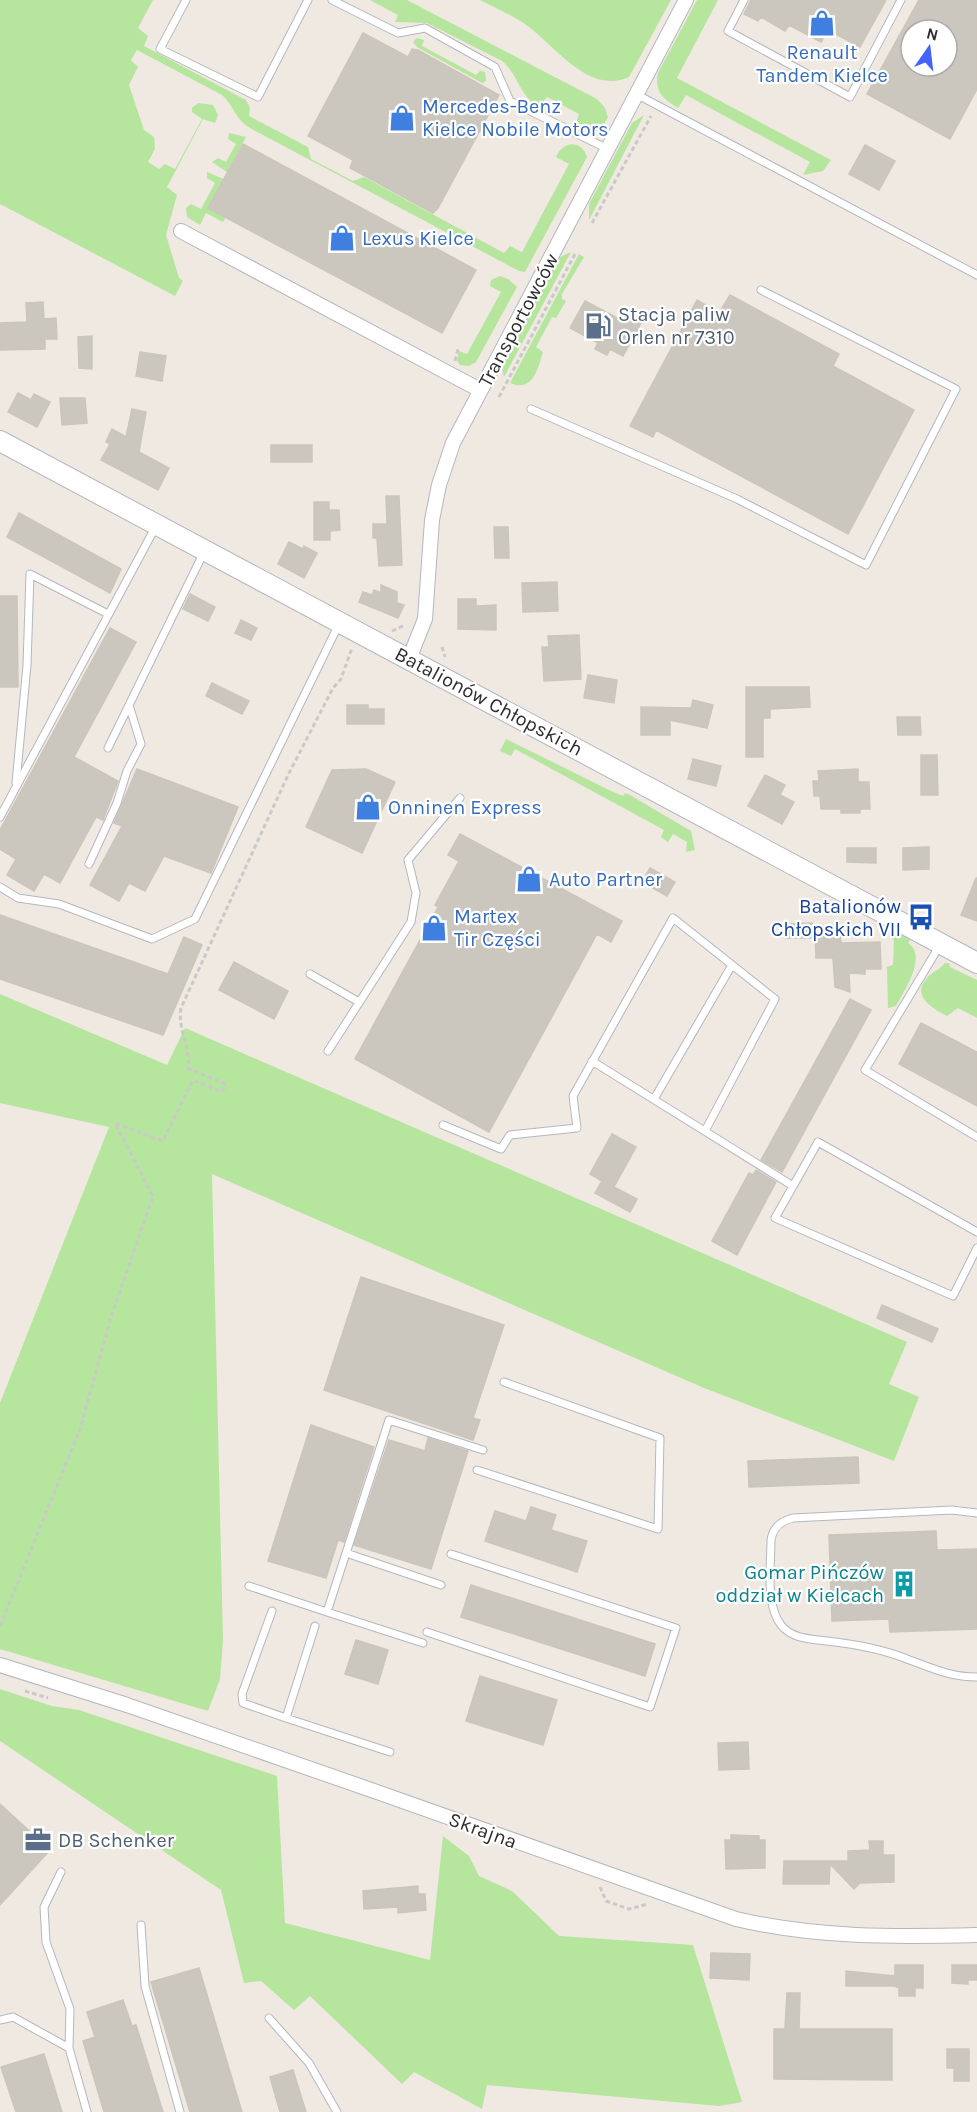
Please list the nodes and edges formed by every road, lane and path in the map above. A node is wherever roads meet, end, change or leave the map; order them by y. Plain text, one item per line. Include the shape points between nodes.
1 (186, 0) edge
2 (308, 0) edge
3 (332, 0) edge
4 (686, 0) edge
5 (744, 0) edge
6 (901, 0) edge
7 (636, 94) junction
8 (656, 117) dead end
9 (608, 149) junction
10 (592, 223) dead end
11 (181, 231) dead end
12 (575, 254) dead end
13 (977, 275) edge
14 (761, 290) dead end
15 (480, 390) junction
16 (499, 397) dead end
17 (531, 409) dead end
18 (0, 441) edge
19 (157, 524) junction
20 (206, 550) junction
21 (108, 614) junction
22 (410, 621) dead end
23 (340, 622) junction
24 (387, 631) dead end
25 (360, 633) junction
26 (410, 659) junction
27 (129, 705) junction
28 (108, 748) dead end
29 (16, 787) junction
30 (460, 798) dead end
31 (0, 817) edge
32 (89, 864) dead end
33 (0, 887) edge
34 (940, 943) junction
35 (977, 963) edge
36 (732, 965) junction
37 (310, 974) dead end
38 (359, 1002) junction
39 (328, 1051) dead end
40 (592, 1061) junction
41 (654, 1100) junction
42 (443, 1125) dead end
43 (705, 1131) junction
44 (977, 1137) edge
45 (793, 1186) junction
46 (977, 1232) edge
47 (977, 1248) edge
48 (504, 1382) dead end
49 (483, 1450) dead end
50 (477, 1470) dead end
51 (977, 1513) edge
52 (346, 1553) junction
53 (451, 1554) dead end
54 (441, 1585) dead end
55 (249, 1586) dead end
56 (272, 1611) dead end
57 (327, 1612) junction
58 (0, 1626) edge
59 (315, 1626) dead end
60 (427, 1632) dead end
61 (423, 1643) dead end
62 (0, 1665) edge
63 (977, 1677) edge
64 (286, 1719) junction
65 (390, 1752) dead end
66 (62, 1872) dead end
67 (141, 1925) dead end
68 (977, 1935) edge
69 (268, 2018) dead end
70 (0, 2020) edge
71 (69, 2048) junction
72 (87, 2112) edge
73 (180, 2112) edge
74 (337, 2112) edge

1 - 2 lane via 160,49 258,97
3 - 9 lane via 398,33 425,28 495,67 510,101
4 - 7 street, Transportowców
5 - 6 lane via 728,31 850,97
7 - 9 street, Transportowców
7 - 13 lane
8 - 10 path via 649,117
9 - 15 street, Transportowców
11 - 15 street
12 - 16 path
14 - 17 lane via 956,389 866,565 737,499
15 - 26 street, Transportowców via 453,443 439,485 432,520 425,619
18 - 19 street, Batalionów Chłopskich
19 - 20 street, Batalionów Chłopskich
19 - 21 lane
20 - 23 street, Batalionów Chłopskich
20 - 27 lane
21 - 29 lane
21 - 29 lane via 30,574
22 - 24 path via 400,629
23 - 25 street, Batalionów Chłopskich
23 - 33 lane via 195,919 152,939 59,904 18,898
25 - 26 street, Batalionów Chłopskich
25 - 58 path via 341,679 288,775 181,1008 188,1068 225,1084 222,1092 193,1080 163,1141 115,1122 153,1196 112,1314 80,1429
26 - 34 street, Batalionów Chłopskich
27 - 28 lane
27 - 32 lane via 141,744
29 - 31 lane
30 - 38 lane via 408,860 416,893 411,922
34 - 35 street, Batalionów Chłopskich
34 - 44 lane via 865,1070
36 - 40 lane via 673,918
36 - 41 lane
36 - 43 lane via 775,999
37 - 38 lane
38 - 39 lane
40 - 41 lane
40 - 42 lane via 573,1096 577,1128 510,1135 501,1149
41 - 43 lane
43 - 45 lane
45 - 46 lane via 818,1142
45 - 47 lane via 775,1218 953,1296
48 - 50 lane via 660,1438 658,1529
49 - 52 lane via 389,1420
51 - 63 lane via 952,1510 793,1518 778,1525 771,1540 772,1602 785,1630 806,1638 865,1647 938,1672
52 - 54 lane
52 - 57 lane
53 - 60 lane via 676,1628 650,1707
55 - 57 lane
56 - 64 lane via 242,1694 243,1703
57 - 61 lane
59 - 64 lane
62 - 68 street, Skrajna via 368,1788 736,1919 785,1930 844,1936
64 - 65 lane
66 - 71 lane via 44,1907 46,1942 70,2009
67 - 73 lane via 145,1986
69 - 74 lane via 309,2063
70 - 71 lane via 13,2017
71 - 72 lane

